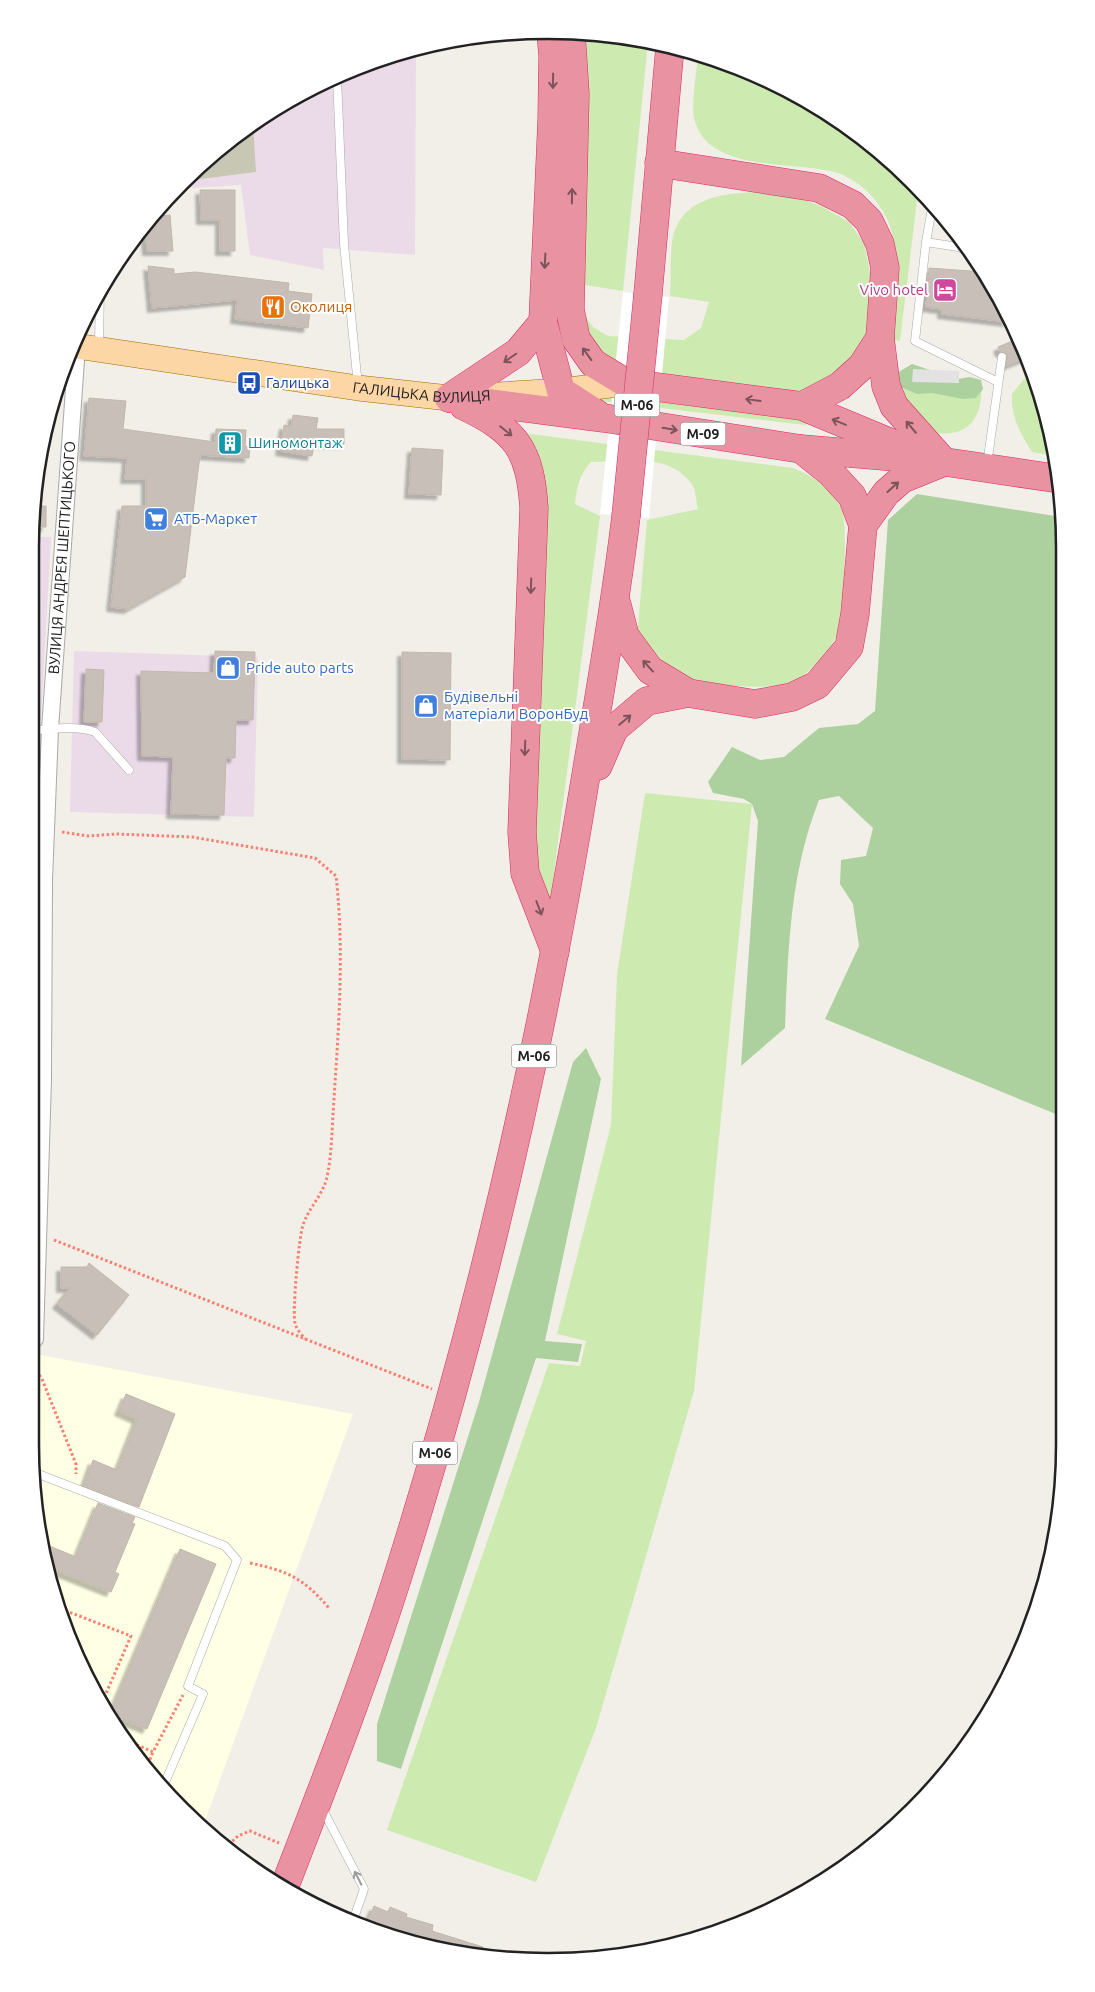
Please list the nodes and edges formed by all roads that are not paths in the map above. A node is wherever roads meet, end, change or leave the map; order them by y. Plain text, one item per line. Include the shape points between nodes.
1 (552, 39) edge
2 (571, 40) edge
3 (669, 54) edge
4 (337, 84) edge
5 (659, 163) junction
6 (931, 213) edge
7 (926, 242) junction
8 (958, 247) edge
9 (542, 322) junction
10 (90, 324) edge
11 (880, 338) junction
12 (84, 347) edge
13 (1002, 357) dead end
14 (998, 382) junction
15 (626, 383) junction
16 (358, 388) junction
17 (561, 391) junction
18 (449, 398) junction
19 (802, 406) junction
20 (604, 418) junction
21 (802, 449) junction
22 (938, 461) junction
23 (987, 469) junction
24 (1051, 478) edge
25 (863, 525) junction
26 (615, 596) junction
27 (688, 693) junction
28 (50, 728) junction
29 (39, 730) edge
30 (129, 770) dead end
31 (580, 809) junction
32 (39, 870) edge
33 (555, 952) junction
34 (40, 1475) edge
35 (166, 1781) edge
36 (318, 1798) junction
37 (287, 1881) edge
38 (355, 1916) edge

1 -> 9 highway via 552,121
15 -> 2 highway via 593,363 576,338 570,310 575,94
3 - 5 highway, М-06
4 - 16 lane via 344,244
5 - 11 highway via 819,188 853,205 869,221 880,244 885,268
5 - 26 highway, М-06, bridge via 626,516
6 - 7 lane
7 - 8 lane
7 - 14 lane via 915,341
9 - 17 highway
9 -> 18 highway via 518,352
10 - 12 lane
11 - 19 highway via 862,366 840,386
22 -> 11 highway via 894,406 886,386
12 - 16 main road, ГАЛИЦЬКА ВУЛИЦЯ / М-09
12 - 28 street, ВУЛИЦЯ АНДРЕЯ ШЕПТИЦЬКОГО
13 - 14 lane
14 - 23 lane
15 - 17 main road, М-09
19 -> 15 highway, М-09
16 - 18 main road, ГАЛИЦЬКА ВУЛИЦЯ / М-09
17 - 18 main road, ГАЛИЦЬКА ВУЛИЦЯ / М-09
17 - 20 highway, М-09
18 - 20 highway
18 -> 33 highway via 489,418 514,438 532,480 534,508 522,832 525,873
22 -> 19 highway, М-09
20 -> 21 highway, М-09
21 - 22 highway, М-09
21 - 25 highway via 852,496
22 - 23 highway, М-09
25 -> 22 highway via 886,493 902,478
23 - 24 highway, М-09
25 - 27 highway via 849,647 817,685 792,697 755,704
27 -> 26 highway via 650,670 625,636
26 - 31 highway, М-06
31 -> 27 highway via 614,729 648,701
28 - 29 lane
28 - 30 lane via 95,732
28 - 32 street, ВУЛИЦЯ АНДРЕЯ ШЕПТИЦЬКОГО via 47,830
31 - 33 highway, М-06
33 - 36 highway, М-06 via 512,1160 451,1397 400,1569
34 - 35 lane via 224,1546 237,1560 188,1686 203,1694
36 - 37 highway, М-06
38 -> 36 lane via 364,1889

